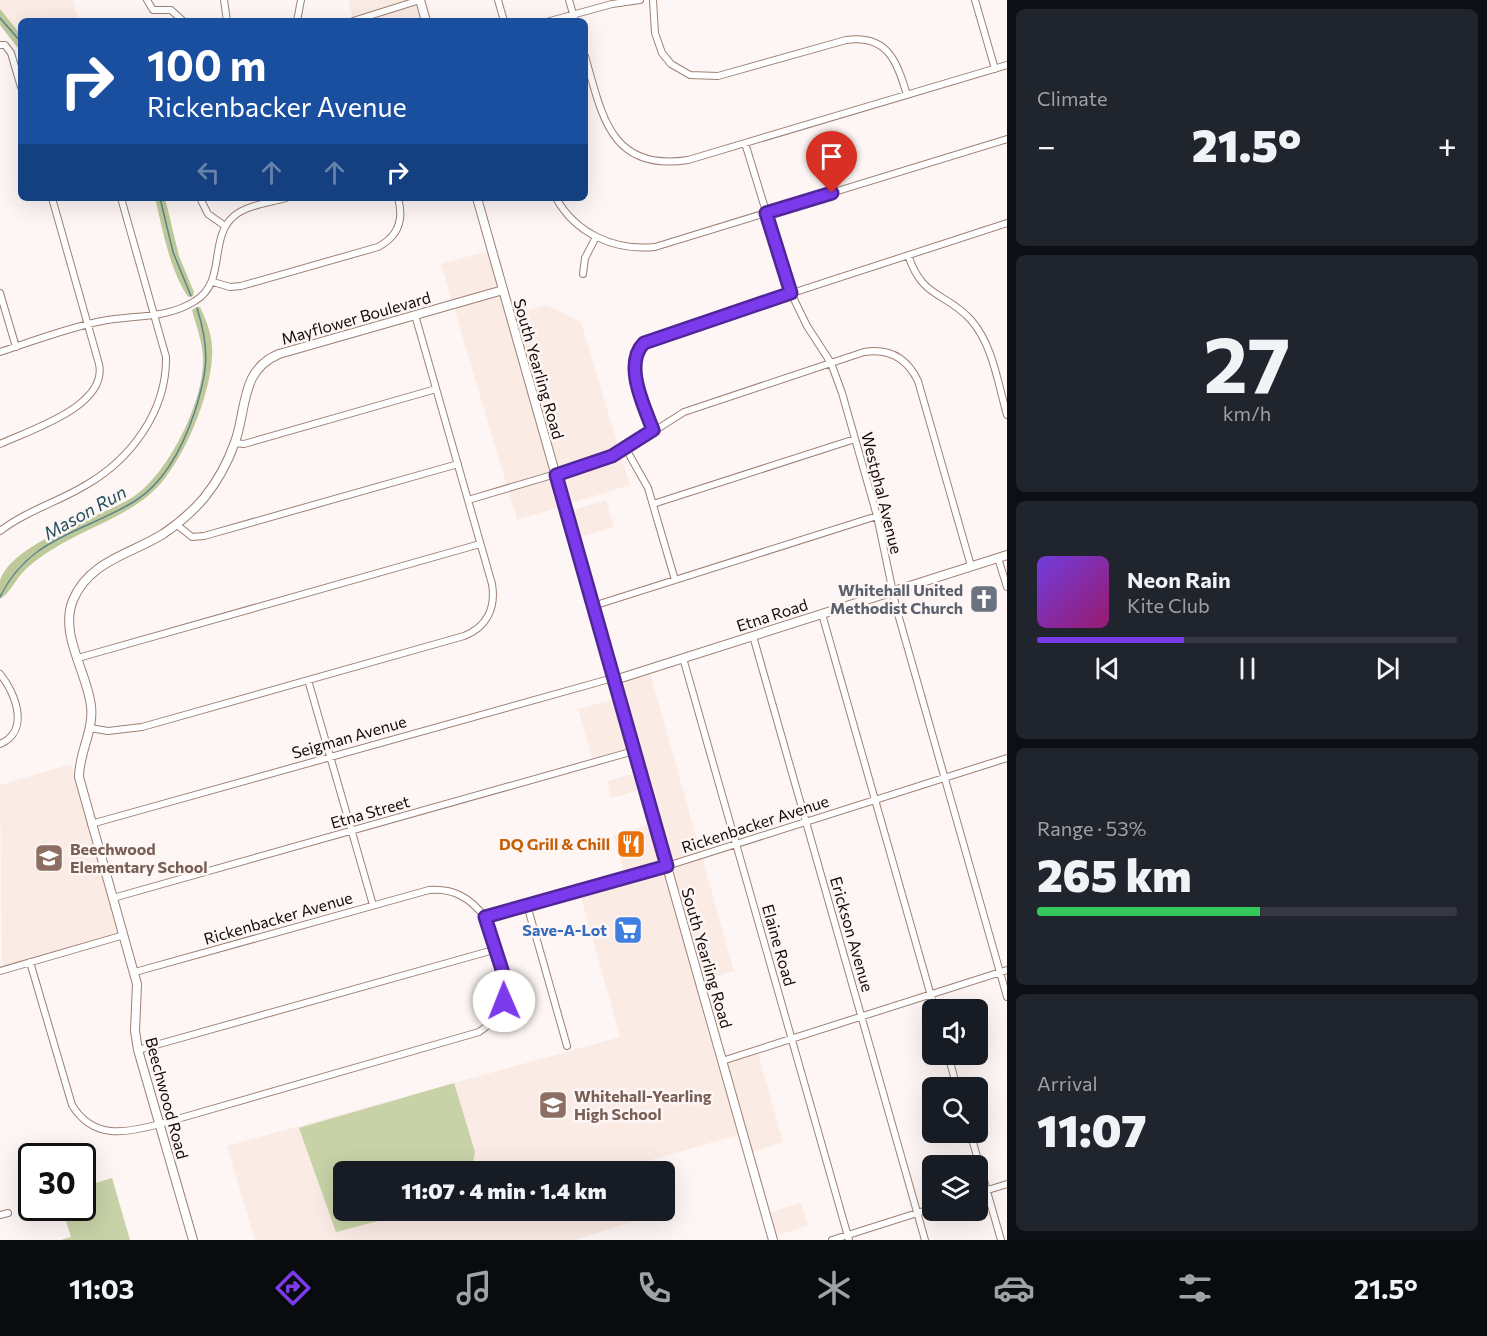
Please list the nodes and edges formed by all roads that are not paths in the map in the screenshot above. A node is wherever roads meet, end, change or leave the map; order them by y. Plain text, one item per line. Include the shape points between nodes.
1 (147, 0) edge
2 (224, 0) edge
3 (301, 0) edge
4 (420, 0) edge
5 (498, 0) edge
6 (569, 0) edge
7 (640, 0) edge
8 (652, 0) edge
9 (975, 0) edge
10 (180, 18) edge
11 (227, 18) edge
12 (298, 18) edge
13 (363, 18) edge
14 (425, 18) edge
15 (503, 18) edge
16 (574, 18) edge
17 (2, 45) edge
18 (1007, 65) edge
19 (588, 66) edge
20 (995, 69) junction
21 (18, 77) edge
22 (907, 95) junction
23 (1007, 139) edge
24 (745, 143) junction
25 (53, 201) edge
26 (122, 201) edge
27 (202, 201) edge
28 (275, 201) edge
29 (398, 201) edge
30 (478, 201) edge
31 (558, 201) edge
32 (766, 213) junction
33 (1007, 223) edge
34 (225, 226) junction
35 (596, 237) junction
36 (908, 255) junction
37 (583, 274) dead end
38 (213, 282) junction
39 (502, 290) junction
40 (0, 293) edge
41 (791, 293) junction
42 (154, 315) junction
43 (415, 315) junction
44 (88, 325) junction
45 (15, 347) junction
46 (0, 351) edge
47 (831, 363) junction
48 (436, 389) junction
49 (1007, 415) edge
50 (653, 430) junction
51 (855, 439) junction
52 (235, 443) junction
53 (0, 444) edge
54 (627, 449) junction
55 (458, 464) junction
56 (556, 475) junction
57 (468, 500) junction
58 (653, 504) junction
59 (877, 516) junction
60 (177, 525) junction
61 (0, 531) edge
62 (480, 544) junction
63 (1007, 555) edge
64 (998, 558) junction
65 (971, 566) junction
66 (675, 580) junction
67 (1007, 587) edge
68 (892, 592) junction
69 (593, 606) junction
70 (822, 614) junction
71 (753, 636) junction
72 (78, 657) junction
73 (683, 658) junction
74 (0, 674) edge
75 (614, 678) junction
76 (308, 680) junction
77 (90, 728) junction
78 (0, 744) edge
79 (634, 751) junction
80 (330, 756) junction
81 (1007, 758) edge
82 (944, 777) junction
83 (875, 800) junction
84 (806, 822) junction
85 (91, 824) junction
86 (352, 831) junction
87 (736, 844) junction
88 (667, 866) junction
89 (113, 898) junction
90 (372, 905) junction
91 (527, 905) junction
92 (485, 917) junction
93 (124, 935) junction
94 (496, 949) junction
95 (30, 962) junction
96 (0, 971) edge
97 (1003, 971) edge
98 (135, 972) junction
99 (931, 995) junction
100 (1007, 998) edge
101 (932, 999) edge
102 (861, 1017) junction
103 (792, 1039) junction
104 (567, 1046) dead end
105 (138, 1050) junction
106 (723, 1061) junction
107 (160, 1124) junction
108 (1007, 1184) edge
109 (988, 1191) edge
110 (988, 1195) edge
111 (922, 1211) edge
112 (8, 1213) dead end
113 (917, 1213) junction
114 (0, 1215) edge
115 (848, 1238) edge
116 (194, 1240) edge
117 (773, 1240) edge
118 (832, 1240) edge
119 (925, 1240) edge
120 (1000, 1240) edge

1 - 10 street via 153,10 171,10
2 - 11 street
3 - 12 street
4 - 13 street
4 - 14 street
5 - 15 street
6 - 16 street
7 - 16 street
8 - 22 street via 655,33 662,53 671,64 690,75 718,76 861,39 883,47 894,58
9 - 20 street
17 - 21 street via 11,53
18 - 20 street
19 - 24 street via 606,125 630,152 672,163
20 - 22 street
22 - 24 street
23 - 32 street
24 - 32 street, Westphal Avenue
25 - 44 street
26 - 42 street
27 - 34 street via 208,214
28 - 34 street via 246,209
29 - 38 street via 400,224 392,238 378,247 241,286
30 - 39 street, South Yearling Road
31 - 35 street via 573,220
32 - 35 street via 655,247 623,246
32 - 41 street, Westphal Avenue
33 - 36 street
34 - 38 street
35 - 37 street via 585,258
36 - 41 street
36 - 49 street via 921,283 964,314 981,335
38 - 42 street via 197,301
39 - 43 street, Mayflower Boulevard
39 - 56 street, South Yearling Road
40 - 45 street
41 - 47 street, Westphal Avenue
41 - 50 street via 644,343 637,350 634,363
42 - 44 street
42 - 61 street via 166,357 165,379 153,414 134,445 109,470 86,485 12,521
43 - 48 street
43 - 52 street, Mayflower Boulevard via 279,354 264,362 248,383
44 - 45 street
44 - 53 street via 101,370 97,388 77,407
45 - 46 street
47 - 50 street via 699,406
47 - 51 street, Westphal Avenue
47 - 65 street via 872,351 895,355 909,366 918,381
48 - 52 street via 244,444
48 - 55 street
50 - 54 street
51 - 58 street
51 - 59 street, Westphal Avenue
52 - 60 street, Mayflower Boulevard via 215,482
54 - 56 street
54 - 58 street
55 - 57 street
55 - 60 street via 204,536 192,537
56 - 57 street
56 - 69 street, South Yearling Road
57 - 62 street
58 - 66 street
59 - 66 street
59 - 68 street, Westphal Avenue
60 - 72 street, Mayflower Boulevard via 99,567 85,579 70,616
62 - 72 street
62 - 76 street via 494,593 487,618 477,629 465,636
63 - 64 street, Etna Road
64 - 65 street, Etna Road
64 - 67 street
65 - 68 street, Etna Road
66 - 69 street
68 - 70 street, Etna Road
68 - 82 street, Westphal Avenue
69 - 75 street, South Yearling Road
70 - 71 street, Etna Road
70 - 83 street
71 - 73 street, Etna Road
71 - 84 street, Erickson Avenue
72 - 77 street, Mayflower Boulevard via 91,704
73 - 75 street, Etna Road
73 - 87 street, Elaine Road
74 - 78 street via 14,696 18,715 12,734
75 - 79 street, South Yearling Road
75 - 80 street, Seigman Avenue
76 - 77 street via 142,727 108,731
76 - 80 street
77 - 85 street, Mayflower Boulevard via 79,777
79 - 86 street, Etna Street
79 - 88 street, South Yearling Road
80 - 85 street, Seigman Avenue
80 - 86 street
81 - 82 street, Rickenbacker Avenue
82 - 83 street, Rickenbacker Avenue
82 - 97 street, Westphal Avenue
83 - 84 street, Rickenbacker Avenue
83 - 99 street
84 - 87 street, Rickenbacker Avenue
84 - 102 street, Erickson Avenue
85 - 89 street, Beechwood Road
86 - 89 street, Etna Street
86 - 90 street
87 - 88 street, Rickenbacker Avenue
87 - 103 street, Elaine Road
88 - 91 street, Rickenbacker Avenue
88 - 106 street, South Yearling Road
89 - 93 street, Beechwood Road
90 - 92 street, Rickenbacker Avenue via 446,890 468,899
90 - 98 street, Rickenbacker Avenue
91 - 92 street, Rickenbacker Avenue
91 - 104 street
92 - 94 street
93 - 95 street
93 - 98 street, Beechwood Road
94 - 105 street
94 - 107 street via 506,984 504,1001 491,1023 479,1032
95 - 96 street
95 - 107 street via 75,1110 88,1123 111,1133
97 - 99 street
97 - 100 street, Westphal Avenue
98 - 105 street, Beechwood Road via 139,996 135,1031
99 - 101 street
99 - 102 street
102 - 103 street
102 - 113 street, Erickson Avenue
103 - 106 street
103 - 115 street, Elaine Road
105 - 107 street, Beechwood Road
106 - 117 street, South Yearling Road
107 - 116 street, Beechwood Road
108 - 109 street
110 - 120 street
111 - 113 street
112 - 114 street
113 - 115 street
113 - 119 street, Erickson Avenue
115 - 118 street

